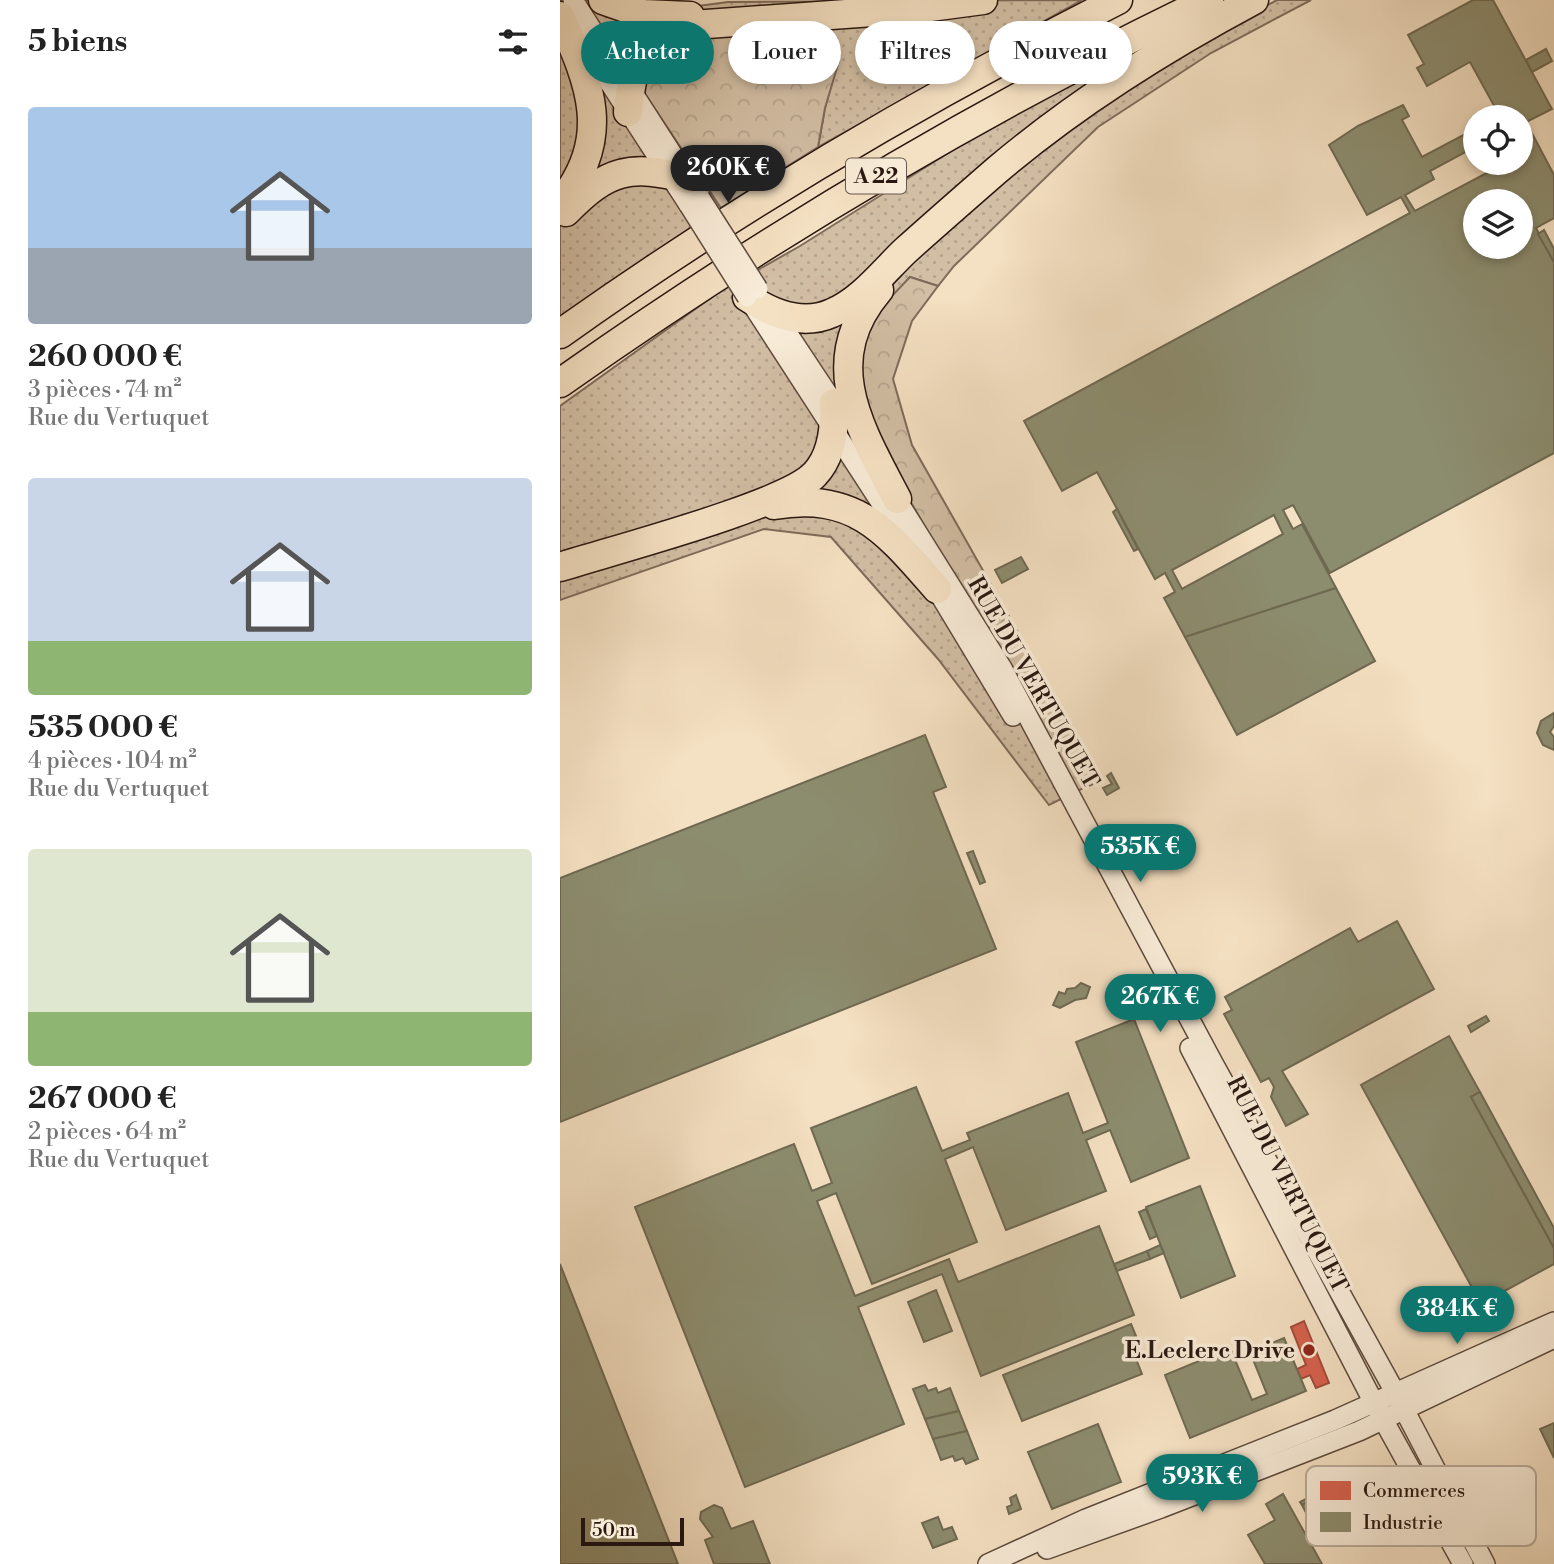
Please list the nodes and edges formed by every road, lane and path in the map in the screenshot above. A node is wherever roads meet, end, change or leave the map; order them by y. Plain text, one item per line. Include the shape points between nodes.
1 (573, 0) edge
2 (603, 0) edge
3 (983, 0) edge
4 (1118, 0) edge
5 (1209, 0) edge
6 (1254, 0) edge
7 (560, 7) edge
8 (805, 15) junction
9 (560, 16) edge
10 (629, 100) junction
11 (686, 189) junction
12 (560, 204) edge
13 (560, 218) edge
14 (941, 221) junction
15 (760, 300) junction
16 (560, 334) edge
17 (560, 383) edge
18 (833, 416) junction
19 (897, 499) junction
20 (733, 512) junction
21 (560, 567) edge
22 (937, 589) junction
23 (1554, 1322) edge
24 (1554, 1338) edge
25 (1400, 1402) junction
26 (1379, 1411) junction
27 (1409, 1466) edge
28 (1434, 1466) edge
29 (1453, 1546) edge
30 (1476, 1546) edge
31 (988, 1564) edge
32 (1003, 1564) edge
33 (1463, 1564) edge
34 (1485, 1564) edge

1 - 10 street, RUE DU VERTUQUET
2 - 8 highway via 656,16
3 - 8 highway
4 - 16 highway, A 22 via 865,137 690,245
5 - 17 highway, A 22 via 1048,80 877,176 713,277
6 - 14 highway via 1165,51 1080,108 1017,154
7 - 10 street, RUE DU VERTUQUET
8 - 10 highway via 671,28 642,52
9 - 12 highway via 586,79 593,116 588,155
10 - 11 street, RUE DU VERTUQUET
11 - 13 highway via 628,170 602,181
11 - 15 street, RUE DU VERTUQUET, bridge
14 - 15 highway via 835,312 808,318
14 - 19 highway via 861,314 849,352 848,377 856,416
15 - 18 street, RUE DU VERTUQUET
15 - 18 street, RUE DU VERTUQUET
18 - 19 street, RUE DU VERTUQUET
18 - 20 highway via 827,456 811,478
18 - 22 street, RUE DU VERTUQUET
19 - 25 street, RUE DU VERTUQUET via 1002,668
20 - 21 highway
20 - 22 highway via 814,501 849,509 890,537
22 - 26 street, RUE DU VERTUQUET via 1066,814
23 - 25 street
24 - 25 street
25 - 26 street
25 - 28 street, RUE DU VERTUQUET
26 - 27 street, RUE DU VERTUQUET
26 - 31 street via 1086,1519
26 - 32 street via 1161,1508
29 - 33 street, RUE DU VERTUQUET
30 - 34 street, RUE DU VERTUQUET

